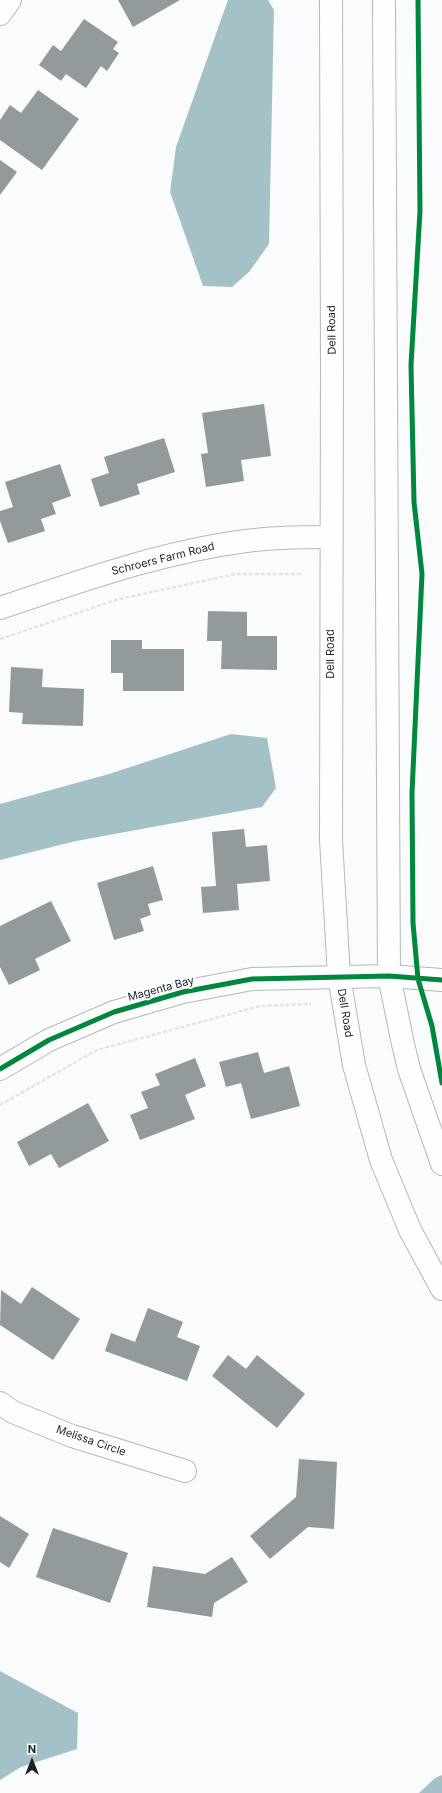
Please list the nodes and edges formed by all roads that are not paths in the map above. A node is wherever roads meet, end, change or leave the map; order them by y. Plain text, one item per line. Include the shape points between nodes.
1 (10, 0) edge
2 (331, 0) edge
3 (384, 0) edge
4 (0, 14) edge
5 (331, 537) junction
6 (0, 608) edge
7 (339, 976) junction
8 (389, 976) junction
9 (442, 980) edge
10 (0, 1069) edge
11 (442, 1164) edge
12 (442, 1288) edge
13 (0, 1403) edge
14 (185, 1471) dead end

1 - 4 main road
2 - 5 main road, Dell Road
3 - 8 main road
5 - 6 main road, Schroers Farm Road via 248,540 185,551 123,568
5 - 7 main road, Dell Road via 330,840
7 - 8 main road, Magenta Bay
7 - 10 main road, Magenta Bay via 252,979 176,994 114,1012 49,1040
7 - 12 main road, Dell Road via 354,1065 381,1160 410,1230
8 - 9 main road, Magenta Bay
8 - 11 main road via 409,1069
13 - 14 main road, Melissa Circle via 13,1412 72,1436

